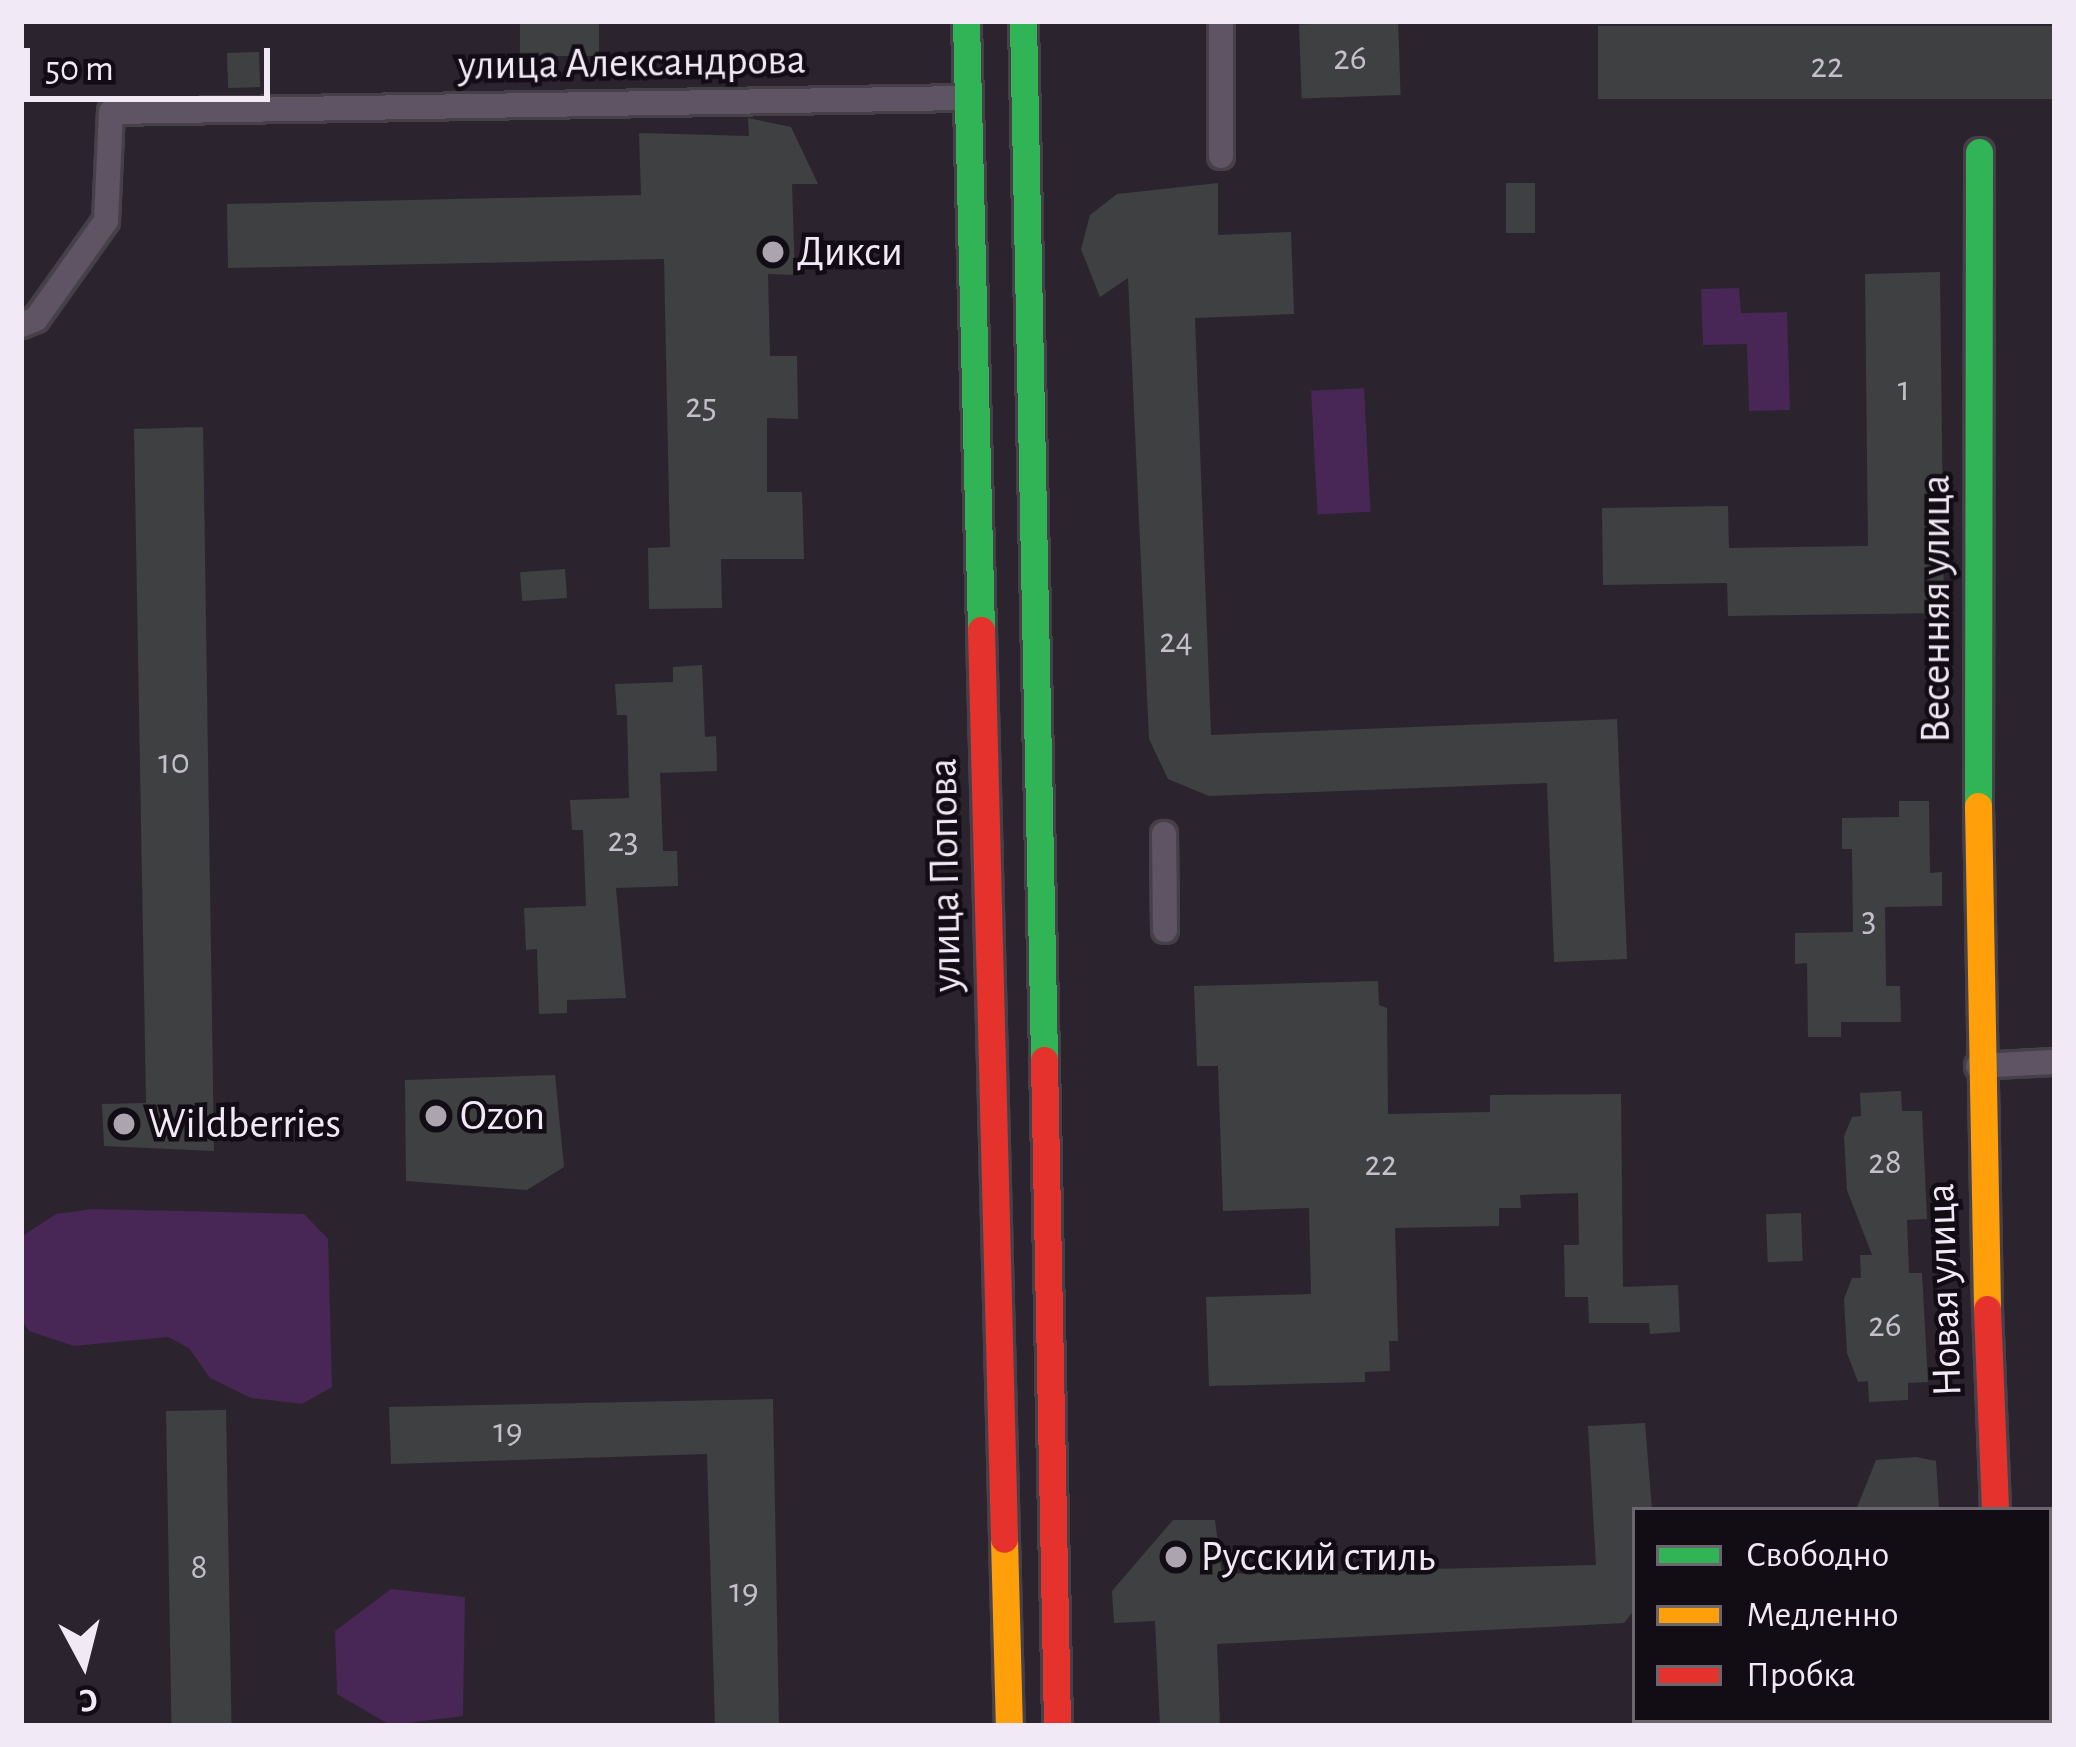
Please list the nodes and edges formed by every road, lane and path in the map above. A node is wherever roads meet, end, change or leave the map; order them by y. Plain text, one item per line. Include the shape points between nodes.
1 (966, 21) edge
2 (1022, 21) edge
3 (1221, 21) edge
4 (968, 98) junction
5 (1979, 152) dead end
6 (1221, 156) dead end
7 (21, 325) edge
8 (1164, 834) dead end
9 (1165, 930) dead end
10 (2055, 1062) edge
11 (1978, 1066) junction
12 (1995, 1507) edge
13 (1009, 1726) edge
14 (1057, 1726) edge

1 - 4 main road, улица Попова
2 - 14 main road
3 - 6 street
4 - 7 street, улица Александрова via 111,112 106,221 36,319
4 - 13 main road, улица Попова
5 - 11 main road, Весенняя улица
8 - 9 street
10 - 11 street
11 - 12 main road, Новая улица

